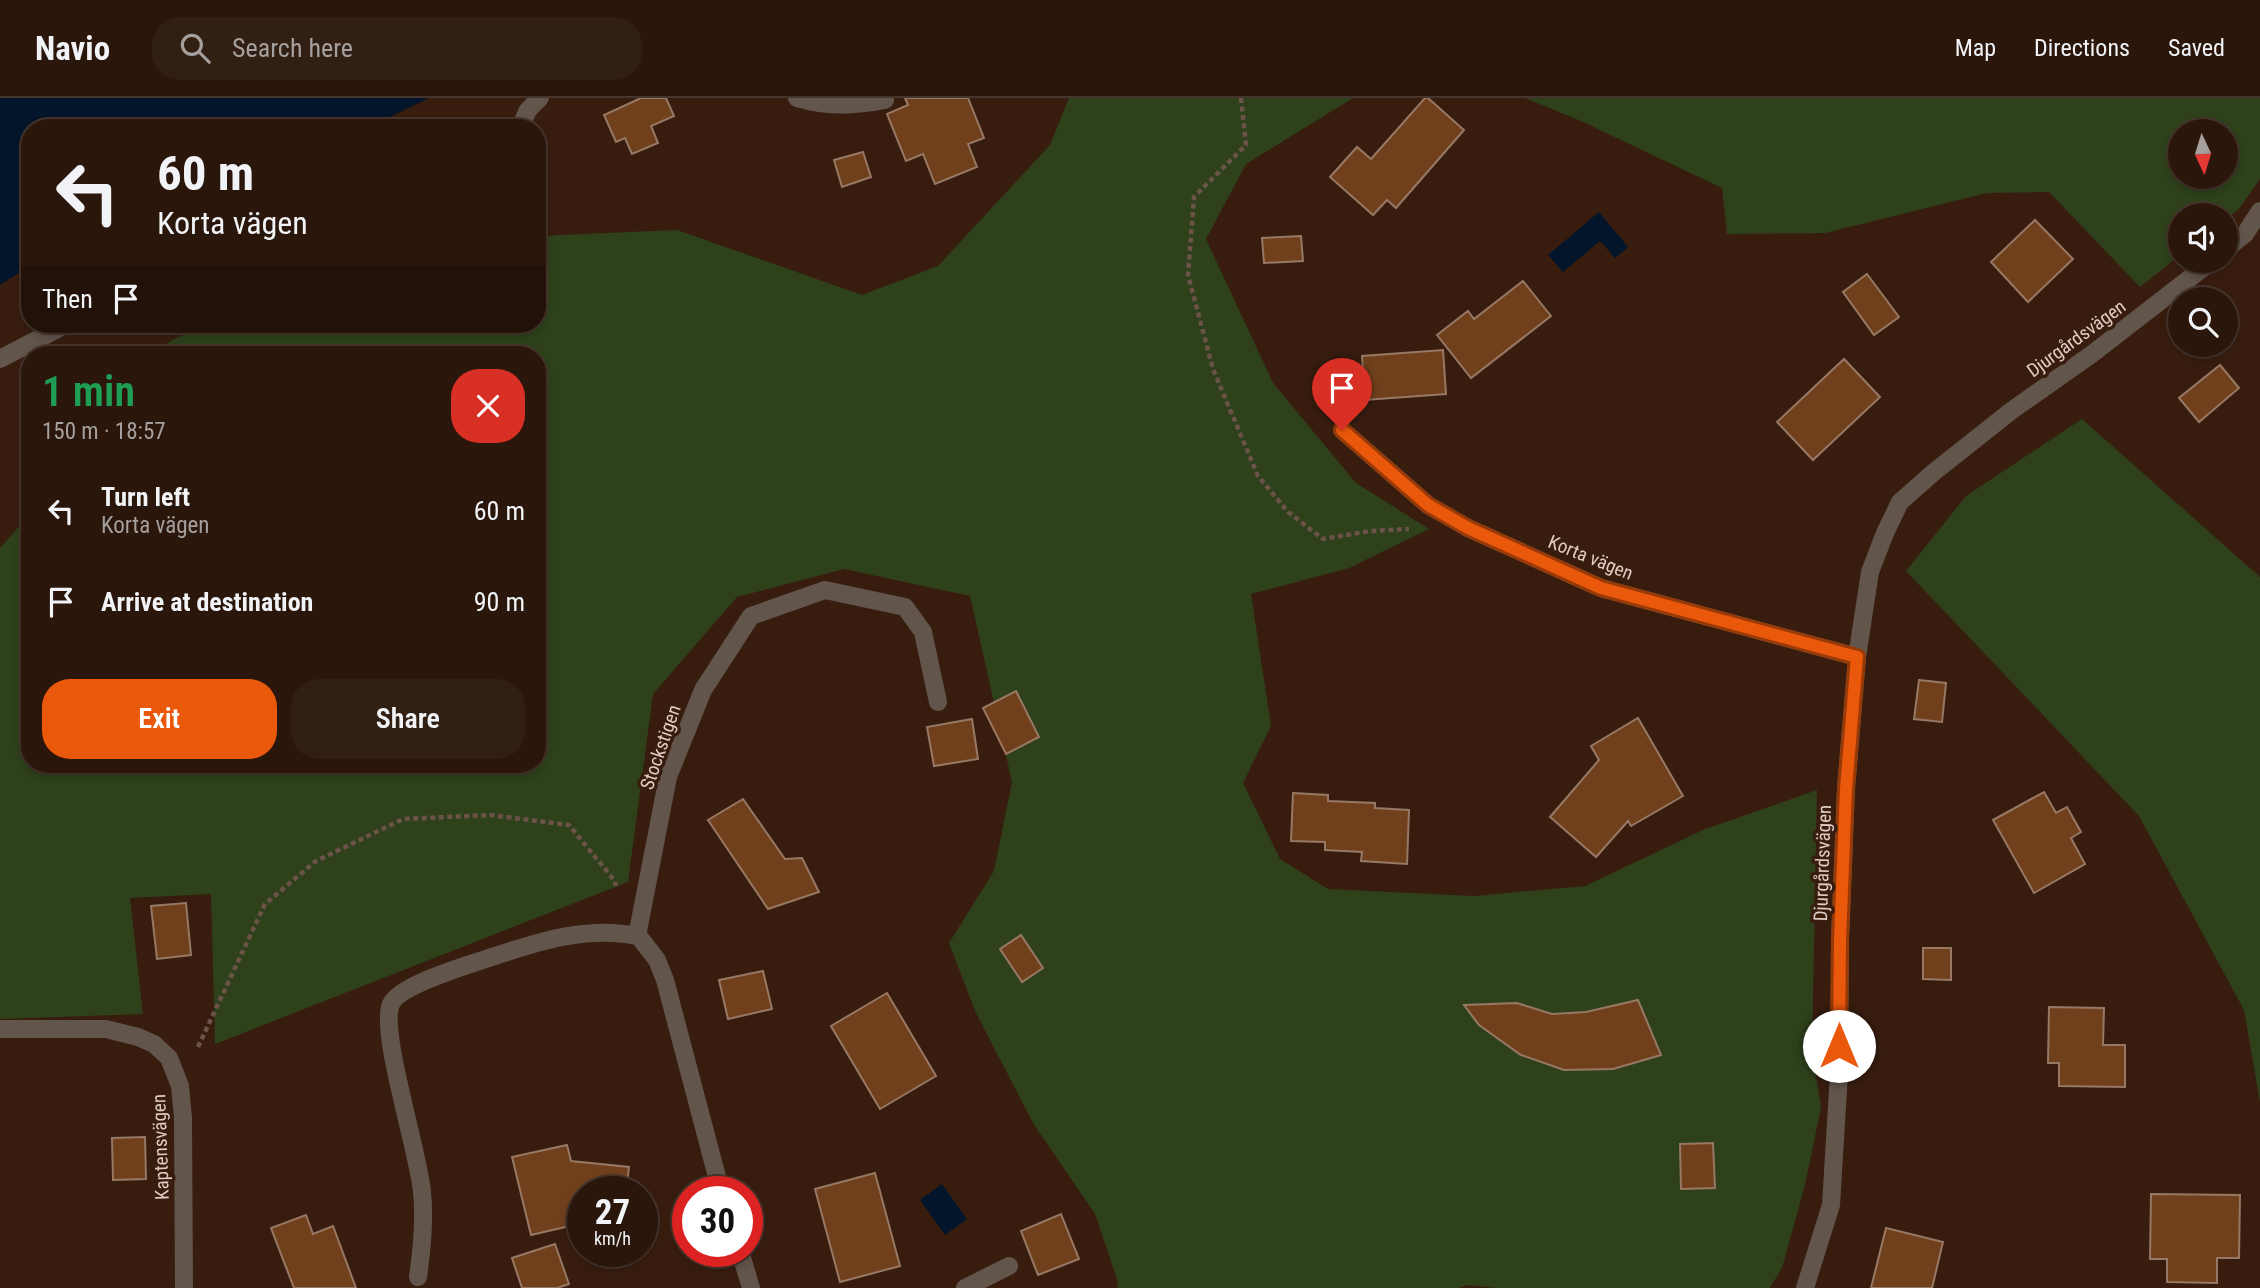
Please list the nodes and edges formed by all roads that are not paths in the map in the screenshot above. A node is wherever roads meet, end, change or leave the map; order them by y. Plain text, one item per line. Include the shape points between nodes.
1 (540, 98) edge
2 (797, 98) edge
3 (886, 100) dead end
4 (524, 119) edge
5 (2260, 211) edge
6 (2238, 240) edge
7 (2197, 273) edge
8 (50, 333) edge
9 (25, 346) edge
10 (21, 348) edge
11 (0, 359) edge
12 (1342, 430) dead end
13 (1857, 657) junction
14 (938, 702) dead end
15 (637, 936) junction
16 (0, 1029) edge
17 (717, 1176) edge
18 (1009, 1266) dead end
19 (745, 1267) edge
20 (418, 1277) dead end
21 (184, 1288) edge
22 (751, 1288) edge
23 (965, 1288) edge
24 (1805, 1288) edge

1 - 4 street
2 - 3 street via 855,106
5 - 6 street
7 - 13 street, Djurgårdsvägen via 2011,411 1900,502 1870,572
8 - 9 street
10 - 11 street
12 - 13 street, Korta vägen via 1428,505 1601,588
13 - 24 street, Djurgårdsvägen via 1846,789 1831,1205
14 - 15 street, Stockstigen via 923,632 905,607 825,590 751,616 703,690 668,778
15 - 17 street via 657,960 664,979
15 - 20 street via 581,934 536,943 404,990 390,1006 391,1041 422,1192
16 - 21 street, Kaptensvägen via 106,1029 154,1044 169,1058 180,1086 183,1118
18 - 23 street
19 - 22 street

